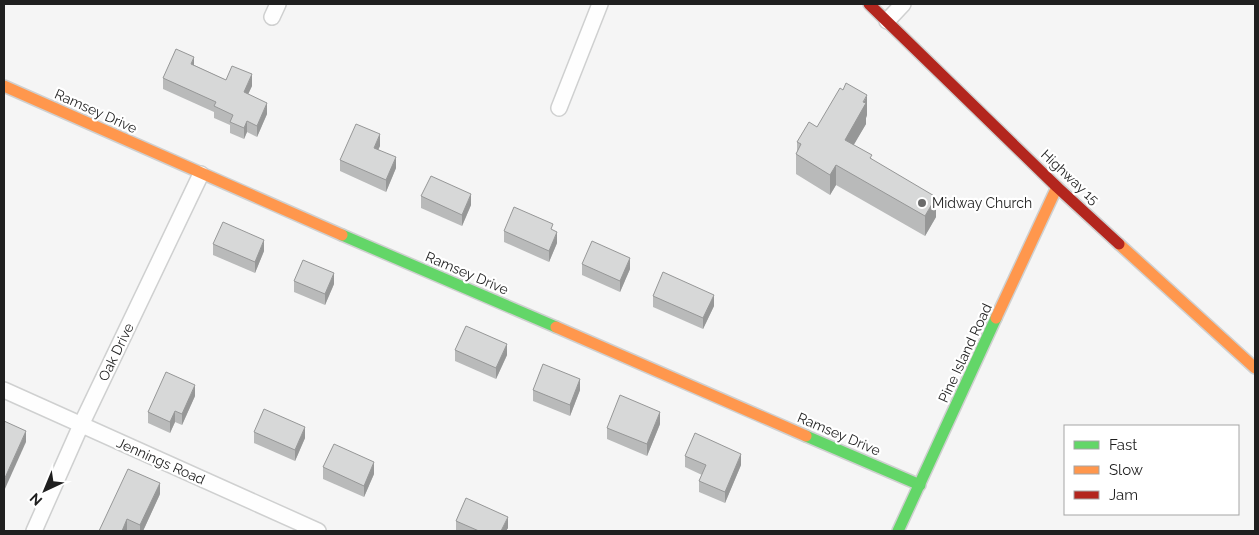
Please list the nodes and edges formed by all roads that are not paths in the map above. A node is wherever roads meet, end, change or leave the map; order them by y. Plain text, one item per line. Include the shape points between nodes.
1 (600, 4) edge
2 (869, 4) edge
3 (903, 4) edge
4 (887, 21) junction
5 (4, 86) edge
6 (559, 108) dead end
7 (201, 174) junction
8 (1057, 187) junction
9 (1255, 368) edge
10 (4, 390) edge
11 (81, 425) junction
12 (920, 486) junction
13 (34, 531) edge
14 (318, 531) edge
15 (898, 531) edge

1 - 6 street
2 - 4 street, Highway 15
3 - 4 street
4 - 8 street, Highway 15
5 - 7 street, Ramsey Drive
7 - 11 street, Oak Drive
7 - 12 street, Ramsey Drive
8 - 9 street, Highway 15
8 - 12 street, Pine Island Road
10 - 11 street, Jennings Road
11 - 13 street, Oak Drive
11 - 14 street, Jennings Road
12 - 15 street, Pine Island Road

